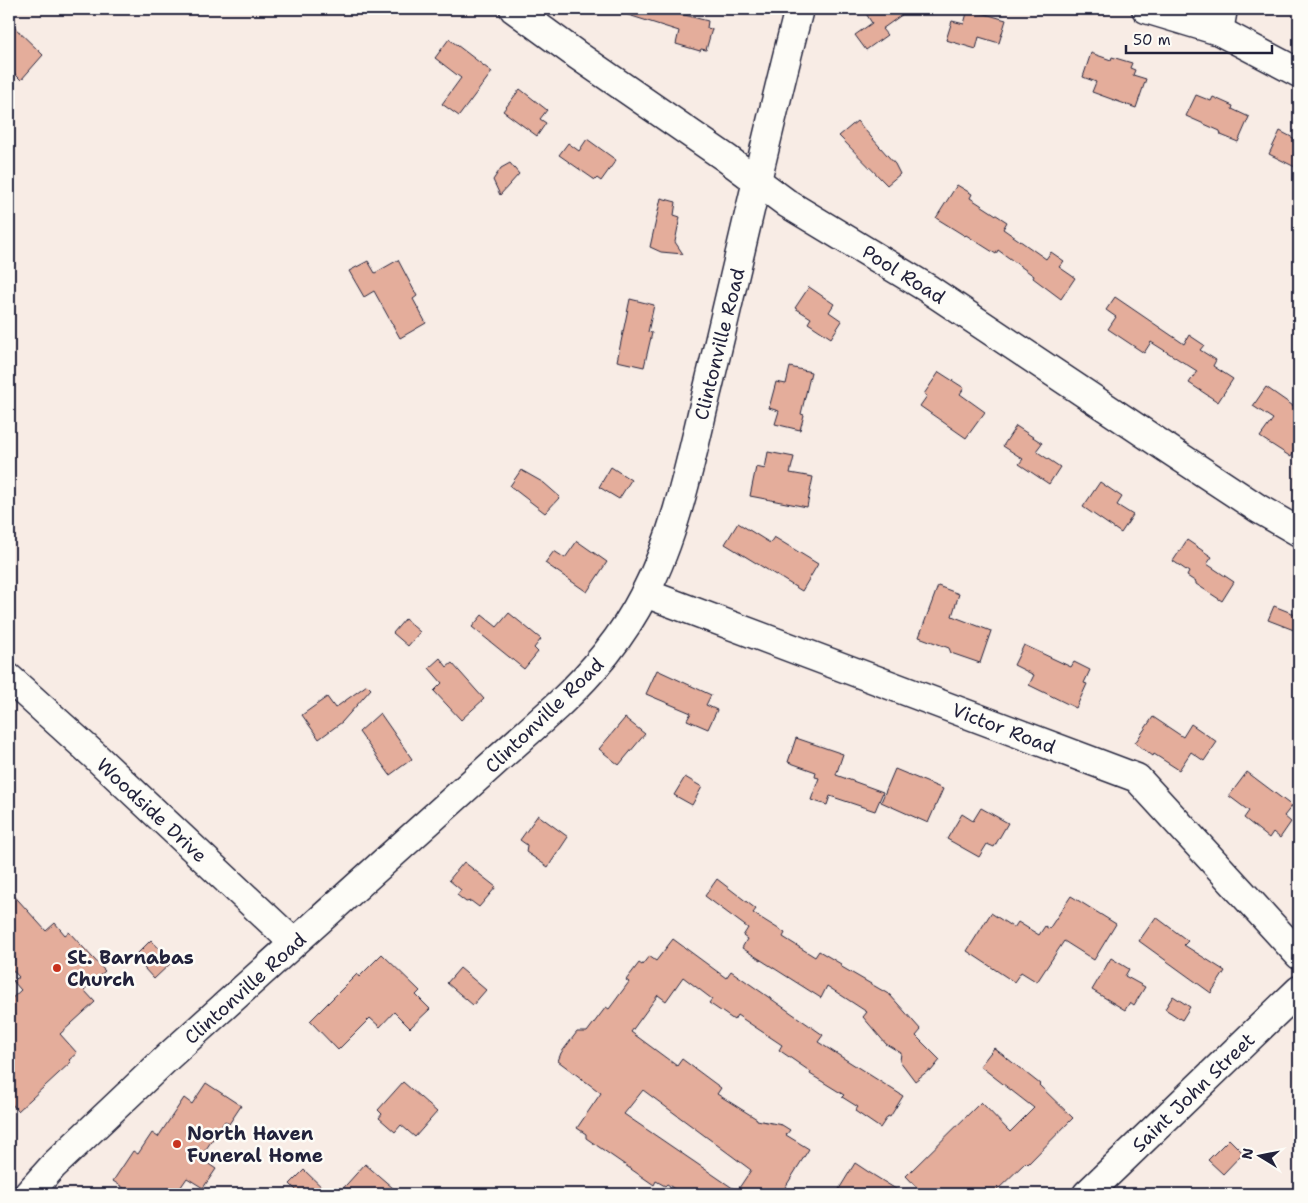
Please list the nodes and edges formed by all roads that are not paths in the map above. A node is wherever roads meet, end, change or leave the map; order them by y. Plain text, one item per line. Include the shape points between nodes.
1 (514, 9) edge
2 (799, 9) edge
3 (1146, 9) edge
4 (1221, 20) edge
5 (1299, 73) edge
6 (757, 181) junction
7 (1299, 532) edge
8 (645, 593) junction
9 (9, 678) edge
10 (294, 943) junction
11 (1299, 955) edge
12 (1299, 990) edge
13 (28, 1194) edge
14 (1087, 1194) edge

1 - 6 street, Pool Road
2 - 6 street, Clintonville Road
3 - 4 street
4 - 5 street
6 - 7 street, Pool Road via 788,204 928,288 1259,509
6 - 8 street, Clintonville Road via 675,514
8 - 10 street, Clintonville Road via 617,641 578,687
8 - 11 street, Victor Road via 1137,778
9 - 10 street, Woodside Drive
10 - 13 street, Clintonville Road via 169,1056 54,1165
12 - 14 street, Saint John Street

